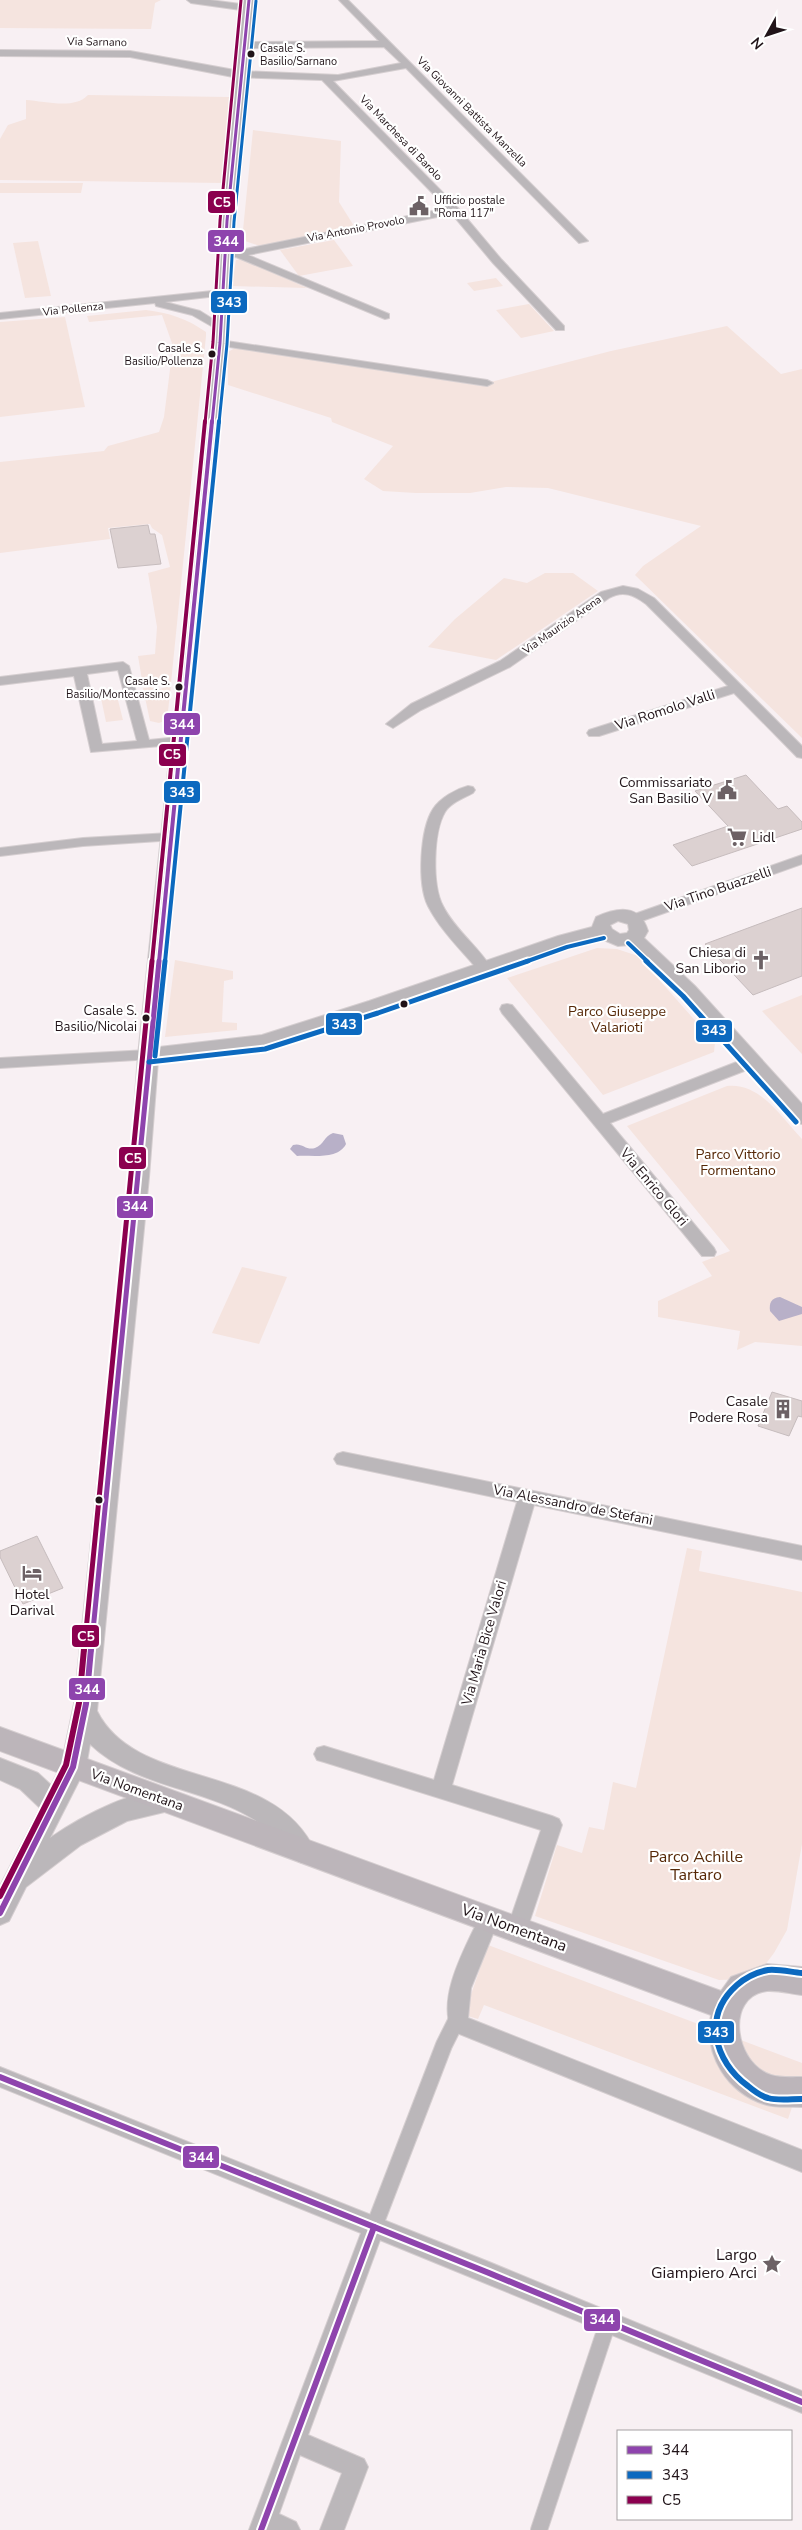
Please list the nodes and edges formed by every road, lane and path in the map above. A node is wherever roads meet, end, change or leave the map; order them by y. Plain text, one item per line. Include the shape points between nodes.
1 (191, 0) edge
2 (343, 0) edge
3 (249, 4) edge
4 (386, 44) junction
5 (246, 45) junction
6 (0, 53) edge
7 (407, 66) junction
8 (244, 75) junction
9 (325, 78) junction
10 (454, 210) junction
11 (583, 241) dead end
12 (230, 252) junction
13 (222, 293) junction
14 (145, 301) junction
15 (0, 316) edge
16 (385, 316) dead end
17 (560, 328) dead end
18 (220, 336) junction
19 (487, 383) dead end
20 (80, 672) junction
21 (0, 681) edge
22 (736, 688) junction
23 (393, 724) dead end
24 (594, 733) dead end
25 (179, 741) junction
26 (144, 744) junction
27 (802, 754) edge
28 (468, 790) dead end
29 (170, 837) junction
30 (0, 852) edge
31 (802, 859) edge
32 (634, 928) junction
33 (485, 969) junction
34 (506, 1009) dead end
35 (148, 1055) junction
36 (752, 1062) junction
37 (0, 1063) edge
38 (802, 1117) edge
39 (600, 1121) junction
40 (708, 1252) dead end
41 (343, 1459) dead end
42 (528, 1496) junction
43 (802, 1553) edge
44 (85, 1712) junction
45 (0, 1739) edge
46 (324, 1754) dead end
47 (73, 1767) junction
48 (0, 1769) edge
49 (441, 1790) junction
50 (168, 1802) junction
51 (54, 1804) junction
52 (302, 1851) junction
53 (14, 1884) junction
54 (0, 1913) edge
55 (489, 1919) junction
56 (517, 1929) junction
57 (802, 1980) edge
58 (726, 2007) junction
59 (456, 2021) junction
60 (0, 2077) edge
61 (799, 2098) edge
62 (802, 2161) edge
63 (280, 2190) joint
64 (374, 2227) junction
65 (608, 2322) junction
66 (802, 2402) edge
67 (294, 2441) junction
68 (263, 2525) edge
69 (288, 2530) edge
70 (332, 2530) edge
71 (539, 2530) edge

1 - 3 street
2 - 4 street, Via Giovanni Battista Manzella
3 - 5 street
4 - 5 street
4 - 7 street, Via Giovanni Battista Manzella
5 - 8 street
6 - 8 street, Via Sarnano via 130,54
7 - 9 street, Via Sarnano
7 - 11 street, Via Giovanni Battista Manzella
8 - 9 street, Via Sarnano
8 - 12 street via 227,221
9 - 10 street, Via Marchesa di Barolo
10 - 12 street, Via Antonio Provolo
10 - 17 street, Via Marchesa di Barolo
12 - 13 street
12 - 16 street
13 - 14 street, Via Pollenza
13 - 18 street
14 - 15 street, Via Pollenza
14 - 18 street, Via Pollenza via 196,313
18 - 19 street
18 - 25 street
20 - 21 street
20 - 26 street via 124,666
20 - 26 street via 96,749
22 - 23 street, Via Maurizio Arena via 650,601 637,592 620,589 605,595 505,664 416,707
22 - 24 street, Via Romolo Valli
22 - 27 street, Via Maurizio Arena
25 - 26 street
25 - 29 street
28 - 33 street via 444,805 436,816 431,846 430,892 450,926
29 - 30 street via 83,842
29 - 35 street
31 - 32 street, Via Tino Buazzelli
32 - 33 street via 618,940 602,931 565,940
32 - 36 street
33 - 35 street via 263,1042
34 - 39 street, Via Enrico Glori
35 - 37 street
35 - 44 street via 137,1196
36 - 38 street
36 - 39 street
39 - 40 street, Via Enrico Glori
41 - 42 street, Via Alessandro de Stefani
42 - 43 street, Via Alessandro de Stefani
42 - 49 street, Via Maria Bice Valori
44 - 47 street
44 - 52 street, Via Nomentana via 93,1731 117,1752 255,1806 279,1822
45 - 47 main road, Via Nomentana
46 - 49 street
47 - 50 main road, Via Nomentana
47 - 51 street
48 - 51 street via 29,1782
49 - 56 street via 552,1825
50 - 52 main road, Via Nomentana
50 - 53 street via 132,1808 90,1825 58,1846
51 - 53 street
52 - 55 main road, Via Nomentana
53 - 54 street
55 - 56 main road, Via Nomentana
55 - 59 street via 461,1988
56 - 58 main road, Via Nomentana
57 - 58 main road via 775,1976 761,1978 737,1992
58 - 61 main road via 721,2029 723,2043 737,2069 762,2088
59 - 62 street via 474,2032
59 - 64 street via 444,2044
60 - 63 street
63 - 64 street
64 - 65 street
64 - 67 street
65 - 66 street
65 - 71 street
67 - 68 street
67 - 70 street via 356,2467
68 - 69 street

